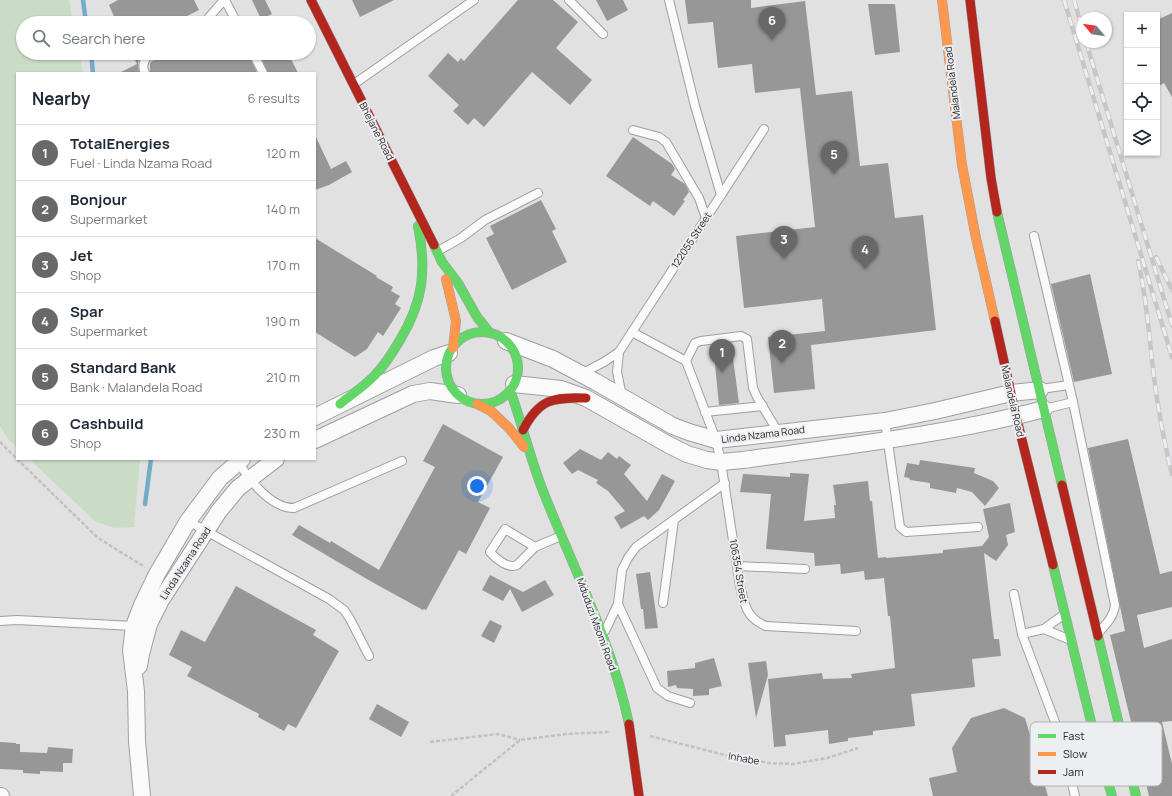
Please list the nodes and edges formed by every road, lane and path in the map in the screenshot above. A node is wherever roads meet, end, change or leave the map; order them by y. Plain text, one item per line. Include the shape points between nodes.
1 (224, 0) edge
2 (311, 0) edge
3 (474, 0) edge
4 (569, 0) edge
5 (669, 0) edge
6 (942, 0) edge
7 (970, 0) edge
8 (210, 16) edge
9 (233, 16) edge
10 (603, 34) dead end
11 (145, 60) edge
12 (256, 60) edge
13 (145, 72) edge
14 (262, 72) edge
15 (354, 84) junction
16 (764, 129) dead end
17 (633, 130) dead end
18 (538, 193) dead end
19 (721, 195) junction
20 (412, 200) junction
21 (706, 218) junction
22 (1034, 236) dead end
23 (437, 252) junction
24 (442, 262) junction
25 (632, 332) junction
26 (490, 333) junction
27 (506, 341) junction
28 (451, 351) junction
29 (619, 352) junction
30 (686, 361) junction
31 (581, 374) junction
32 (1069, 385) junction
33 (512, 387) junction
34 (1040, 390) junction
35 (1011, 393) junction
36 (458, 395) junction
37 (622, 396) junction
38 (586, 398) junction
39 (1073, 402) junction
40 (340, 404) junction
41 (476, 404) junction
42 (763, 406) junction
43 (1044, 409) junction
44 (705, 412) junction
45 (650, 413) junction
46 (316, 416) edge
47 (1016, 416) junction
48 (885, 421) junction
49 (640, 429) junction
50 (523, 430) junction
51 (797, 430) junction
52 (778, 432) junction
53 (887, 439) junction
54 (316, 440) edge
55 (716, 440) junction
56 (0, 442) edge
57 (801, 452) junction
58 (16, 458) edge
59 (531, 458) junction
60 (18, 460) edge
61 (240, 460) edge
62 (275, 460) edge
63 (402, 461) dead end
64 (721, 462) junction
65 (249, 479) junction
66 (725, 483) junction
67 (674, 520) junction
68 (188, 521) junction
69 (978, 527) dead end
70 (206, 531) junction
71 (563, 535) junction
72 (535, 547) junction
73 (737, 566) junction
74 (805, 569) dead end
75 (157, 574) junction
76 (1014, 594) dead end
77 (663, 603) dead end
78 (618, 604) junction
79 (1064, 614) junction
80 (0, 621) edge
81 (134, 626) junction
82 (1044, 629) junction
83 (856, 631) dead end
84 (1022, 634) junction
85 (1098, 634) junction
86 (603, 637) junction
87 (1071, 640) junction
88 (368, 656) dead end
89 (136, 691) junction
90 (690, 703) dead end
91 (1055, 722) edge
92 (1091, 722) edge
93 (1119, 722) edge
94 (630, 731) junction
95 (520, 740) junction
96 (430, 742) dead end
97 (858, 748) dead end
98 (1073, 786) edge
99 (1109, 786) edge
100 (1134, 786) edge
101 (142, 796) edge
102 (452, 796) edge
103 (639, 796) edge
104 (1075, 796) edge
105 (1112, 796) edge
106 (1136, 796) edge

1 - 8 lane
1 - 9 lane
2 - 15 main road, Bhejane Road
3 - 15 lane
4 - 10 lane
5 - 19 lane via 695,106
6 - 35 main road, Malandela Road via 968,201
7 - 34 main road via 1000,225
11 - 13 lane
12 - 14 lane
15 - 20 main road, Bhejane Road
16 - 19 lane, 122055 Street
17 - 21 lane via 659,136 666,142 699,198
18 - 23 lane via 485,220
19 - 21 lane, 122055 Street
20 - 23 main road, Bhejane Road
20 - 40 main road via 421,241 421,290 417,306 396,346 375,374
21 - 25 lane, 122055 Street
22 - 32 lane
23 - 24 main road, Bhejane Road
24 - 26 main road, Bhejane Road
24 - 28 main road, Bhejane Road via 456,321
25 - 29 lane, 122055 Street
25 - 30 lane
26 - 27 main road
26 - 28 main road via 466,336 459,340
27 - 31 street, Linda Nzama Road
27 - 33 main road via 517,361 517,376
28 - 36 main road via 446,362 447,376
28 - 40 street
29 - 31 lane, 122055 Street
29 - 37 lane, 122055 Street via 617,372
30 - 42 lane via 695,343 745,337 753,388
30 - 44 lane, 106354 Street
31 - 37 street, Linda Nzama Road
32 - 34 lane
32 - 39 lane
33 - 38 street via 561,389
33 - 41 main road via 499,400
33 - 50 main road, Mduduzi Msomi Road
34 - 35 street, Linda Nzama Road
34 - 43 main road
35 - 47 main road, Malandela Road
35 - 48 street, Linda Nzama Road
36 - 41 main road
36 - 54 street via 430,391 413,394
37 - 45 street, Linda Nzama Road
38 - 49 street
38 - 50 main road via 555,399 546,402 537,407
39 - 43 lane
39 - 85 lane via 1115,605 1111,618
40 - 46 street
41 - 59 main road, Mduduzi Msomi Road via 491,411 509,428
42 - 44 lane
42 - 52 lane
43 - 47 street
43 - 85 main road
44 - 55 lane, 106354 Street
45 - 49 street
45 - 55 street, Linda Nzama Road via 673,426
47 - 53 street via 941,432
47 - 79 main road, Malandela Road
48 - 51 street, Linda Nzama Road
48 - 53 lane
49 - 64 street via 687,454
50 - 59 main road, Mduduzi Msomi Road
51 - 52 street, Linda Nzama Road
51 - 57 street
52 - 55 street, Linda Nzama Road
53 - 57 street
53 - 69 lane via 902,530 906,532
55 - 64 lane, 106354 Street
56 - 58 path
57 - 64 street
59 - 71 main road, Mduduzi Msomi Road
60 - 75 path via 98,538
61 - 65 lane
61 - 68 street, Linda Nzama Road via 220,478
62 - 65 street, Linda Nzama Road
63 - 65 lane via 294,508 288,508 270,499
64 - 66 lane, 106354 Street
65 - 70 street, Linda Nzama Road via 233,494
66 - 67 lane
66 - 73 lane, 106354 Street
67 - 77 lane
67 - 78 lane via 636,547 628,558 622,570
68 - 70 lane
68 - 75 street, Linda Nzama Road
70 - 88 lane via 329,599 344,610
70 - 89 street, Linda Nzama Road via 161,600 149,624 140,654
71 - 72 lane
71 - 86 main road, Mduduzi Msomi Road
72 - 72 lane via 514,567 490,552 505,529
73 - 74 lane
73 - 83 lane, 106354 Street via 745,606 757,623 766,626
75 - 81 street, Linda Nzama Road
76 - 84 lane
78 - 86 lane
78 - 90 lane via 657,688 668,696
79 - 82 lane
79 - 87 main road, Malandela Road
80 - 81 lane
81 - 89 street, Linda Nzama Road via 131,650
82 - 84 lane
82 - 87 lane
84 - 91 lane
85 - 93 main road
86 - 94 main road, Mduduzi Msomi Road
87 - 92 main road, Malandela Road
89 - 101 street, Linda Nzama Road via 136,741
94 - 95 path, Inhabe via 566,734
94 - 97 path, Inhabe via 725,755 793,764 827,758
94 - 103 main road, Mduduzi Msomi Road
95 - 96 path via 498,734
95 - 102 path
98 - 104 lane
99 - 105 main road, Malandela Road
100 - 106 main road

